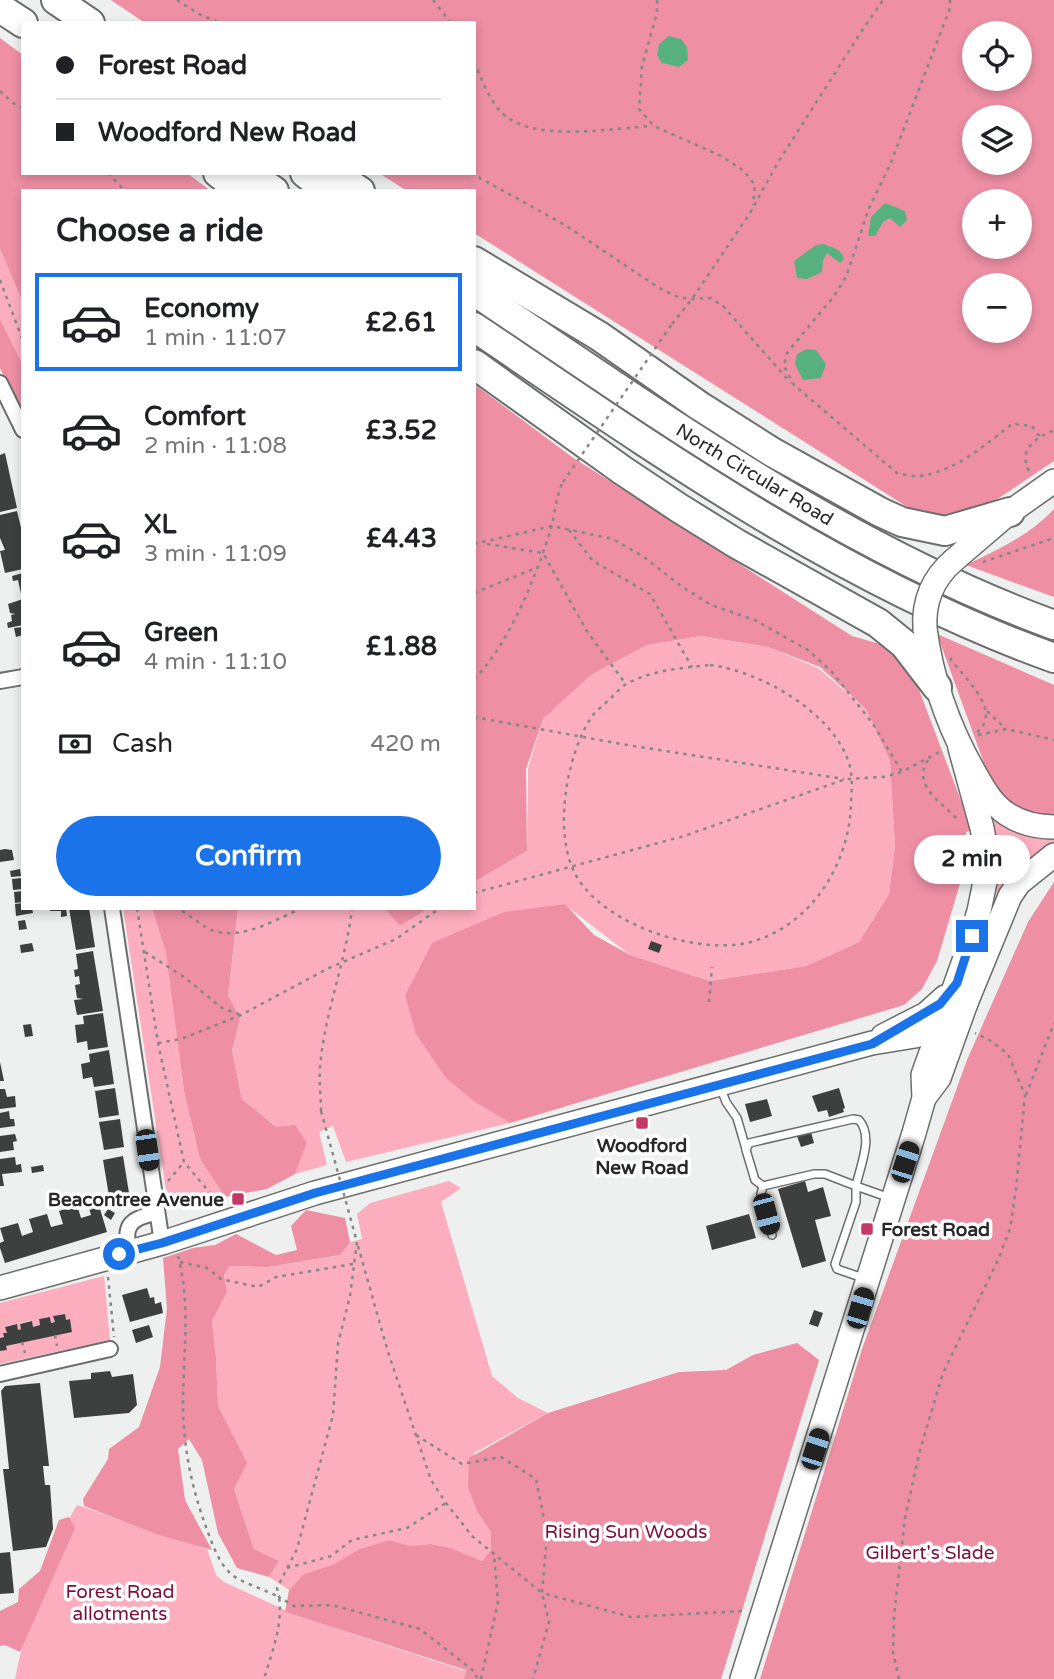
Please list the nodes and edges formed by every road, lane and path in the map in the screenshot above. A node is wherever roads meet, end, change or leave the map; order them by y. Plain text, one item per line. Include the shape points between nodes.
1 (57, 0) edge
2 (177, 0) edge
3 (433, 0) edge
4 (657, 0) edge
5 (873, 0) edge
6 (883, 0) edge
7 (950, 0) edge
8 (0, 8) edge
9 (878, 8) junction
10 (87, 21) edge
11 (215, 21) edge
12 (449, 21) edge
13 (21, 22) edge
14 (476, 67) edge
15 (0, 91) edge
16 (21, 107) edge
17 (654, 126) junction
18 (110, 175) edge
19 (221, 175) edge
20 (251, 175) edge
21 (307, 175) edge
22 (335, 175) edge
23 (475, 175) edge
24 (123, 189) edge
25 (238, 189) edge
26 (271, 189) edge
27 (325, 189) edge
28 (357, 189) edge
29 (750, 213) junction
30 (476, 262) edge
31 (0, 280) edge
32 (476, 292) edge
33 (692, 299) junction
34 (476, 328) edge
35 (21, 336) edge
36 (476, 365) edge
37 (0, 383) edge
38 (794, 385) junction
39 (21, 426) edge
40 (1054, 430) edge
41 (1040, 437) junction
42 (1029, 471) dead end
43 (1054, 481) edge
44 (1010, 512) junction
45 (552, 526) junction
46 (569, 530) junction
47 (1054, 539) edge
48 (476, 544) edge
49 (484, 544) junction
50 (543, 553) junction
51 (982, 562) dead end
52 (536, 568) junction
53 (476, 592) edge
54 (1054, 625) edge
55 (949, 656) dead end
56 (1054, 658) edge
57 (692, 667) junction
58 (21, 677) edge
59 (476, 677) edge
60 (0, 681) edge
61 (626, 684) junction
62 (937, 687) junction
63 (987, 711) junction
64 (476, 717) edge
65 (1006, 729) junction
66 (581, 736) junction
67 (1054, 740) edge
68 (951, 749) junction
69 (930, 757) junction
70 (902, 772) junction
71 (853, 778) junction
72 (846, 779) junction
73 (960, 821) dead end
74 (1054, 827) edge
75 (1054, 855) edge
76 (572, 867) junction
77 (476, 892) edge
78 (112, 910) edge
79 (137, 910) edge
80 (182, 910) edge
81 (298, 910) edge
82 (352, 910) edge
83 (437, 910) edge
84 (143, 951) junction
85 (343, 962) junction
86 (712, 967) dead end
87 (962, 993) junction
88 (709, 1002) dead end
89 (241, 1015) junction
90 (944, 1019) junction
91 (1054, 1023) edge
92 (971, 1031) dead end
93 (883, 1042) junction
94 (158, 1043) junction
95 (923, 1075) junction
96 (720, 1084) junction
97 (1026, 1095) junction
98 (924, 1098) junction
99 (746, 1150) junction
100 (184, 1162) junction
101 (763, 1186) junction
102 (856, 1186) junction
103 (154, 1198) junction
104 (893, 1199) junction
105 (222, 1207) dead end
106 (156, 1213) junction
107 (772, 1235) dead end
108 (357, 1242) junction
109 (170, 1248) junction
110 (129, 1251) junction
111 (180, 1262) junction
112 (354, 1264) junction
113 (107, 1272) dead end
114 (868, 1279) junction
115 (0, 1287) edge
116 (110, 1349) joint
117 (0, 1374) edge
118 (416, 1435) junction
119 (446, 1503) junction
120 (494, 1554) junction
121 (287, 1568) junction
122 (542, 1593) junction
123 (279, 1597) junction
124 (750, 1610) dead end
125 (264, 1679) edge
126 (479, 1679) edge
127 (533, 1679) edge
128 (742, 1679) edge
129 (899, 1679) edge

1 - 10 highway
2 - 11 path
3 - 12 path
4 - 17 path via 642,66 639,109
5 - 9 path
6 - 9 path
7 - 38 path via 846,277 787,353 784,366
8 - 13 highway
9 - 29 path
14 - 17 path via 501,113 514,123 551,133
15 - 16 path
17 - 29 path via 744,171 755,185
18 - 24 path
19 - 25 highway
20 - 26 highway
21 - 27 highway
22 - 28 highway
23 - 33 path via 565,225 659,288
29 - 33 path
30 - 44 highway via 599,336 772,452 880,512 945,531
31 - 35 path
32 - 54 highway, North Circular Road via 792,499 961,587
33 - 38 path via 712,298 723,306
33 - 45 path, bridge via 563,482
34 - 56 highway, North Circular Road via 776,526 897,592
36 - 62 highway via 680,508 878,623 904,643
37 - 39 street
38 - 41 path via 897,473 918,476 947,468 1012,424 1032,426
40 - 41 path
41 - 42 path via 1030,443 1025,454
43 - 44 main road
44 - 62 main road, bridge via 940,573 930,590 925,629
45 - 46 path
45 - 49 path
45 - 50 path
46 - 57 path via 593,561 649,594
46 - 70 path via 613,539 711,605 755,620 808,650 833,673 873,724
47 - 51 path
48 - 49 path
49 - 50 path
50 - 52 path
50 - 61 path via 588,632
52 - 53 path
52 - 59 path via 517,615
55 - 63 path
57 - 61 path via 667,669
57 - 71 path via 726,667 774,686 801,703 834,736
58 - 60 street
61 - 66 path via 594,714
62 - 68 main road
63 - 65 path
63 - 65 path via 987,721 974,736
64 - 66 path
65 - 67 path
66 - 72 path
66 - 76 path via 564,793 564,832
68 - 69 path
68 - 74 main road via 1007,814 1039,827
68 - 87 main road via 982,828 987,855
69 - 70 path
69 - 73 path via 922,774 923,785
70 - 71 path
71 - 72 path
71 - 76 path via 851,821 830,880 809,908 781,929 750,942 708,945 671,939 625,921 587,891
72 - 76 path via 684,836
75 - 87 main road via 1024,878 1010,896
76 - 77 path
78 - 103 street
79 - 84 path
80 - 81 path via 217,932 252,931
82 - 85 path
83 - 85 path via 396,939
84 - 89 path via 222,1008
84 - 94 path
85 - 89 path
85 - 108 path, bridge via 323,1047 321,1111
86 - 88 path
87 - 90 main road
87 - 93 main road
87 - 98 main road via 939,1078
89 - 94 path via 181,1039
90 - 93 main road via 915,1036
90 - 95 main road
91 - 97 path
92 - 97 path via 1007,1054
93 - 95 main road via 906,1050
93 - 96 main road
94 - 100 path
95 - 98 main road
96 - 99 lane
96 - 109 main road via 315,1193
97 - 129 path via 1010,1229 943,1373 905,1518 894,1616 893,1652
98 - 104 main road
99 - 101 lane via 755,1180
99 - 102 lane via 755,1140 859,1120 866,1138
100 - 103 path
100 - 105 path
101 - 102 lane via 814,1174
101 - 107 lane
102 - 104 lane
102 - 114 lane via 856,1202 835,1264 837,1269
103 - 106 street
104 - 114 main road
106 - 109 street
106 - 110 street via 131,1223 126,1234
108 - 112 path
108 - 118 path
109 - 110 main road
109 - 111 path
110 - 115 main road
111 - 112 path via 207,1268 221,1279 258,1287 276,1277
111 - 123 path via 185,1307 183,1409 190,1474 203,1518 216,1554 232,1575
112 - 121 path via 338,1344 333,1415
113 - 116 path via 114,1313
114 - 128 main road
116 - 117 street
118 - 119 path via 430,1480
118 - 122 path via 462,1464 501,1457 536,1479 547,1535
119 - 120 path via 472,1536
119 - 121 path via 407,1528 352,1540 331,1556
120 - 122 path
120 - 126 path via 498,1602
121 - 123 path via 276,1588
122 - 124 path via 631,1617
122 - 127 path via 549,1622
123 - 125 path via 279,1629
123 - 126 path via 294,1606 332,1605 420,1629

